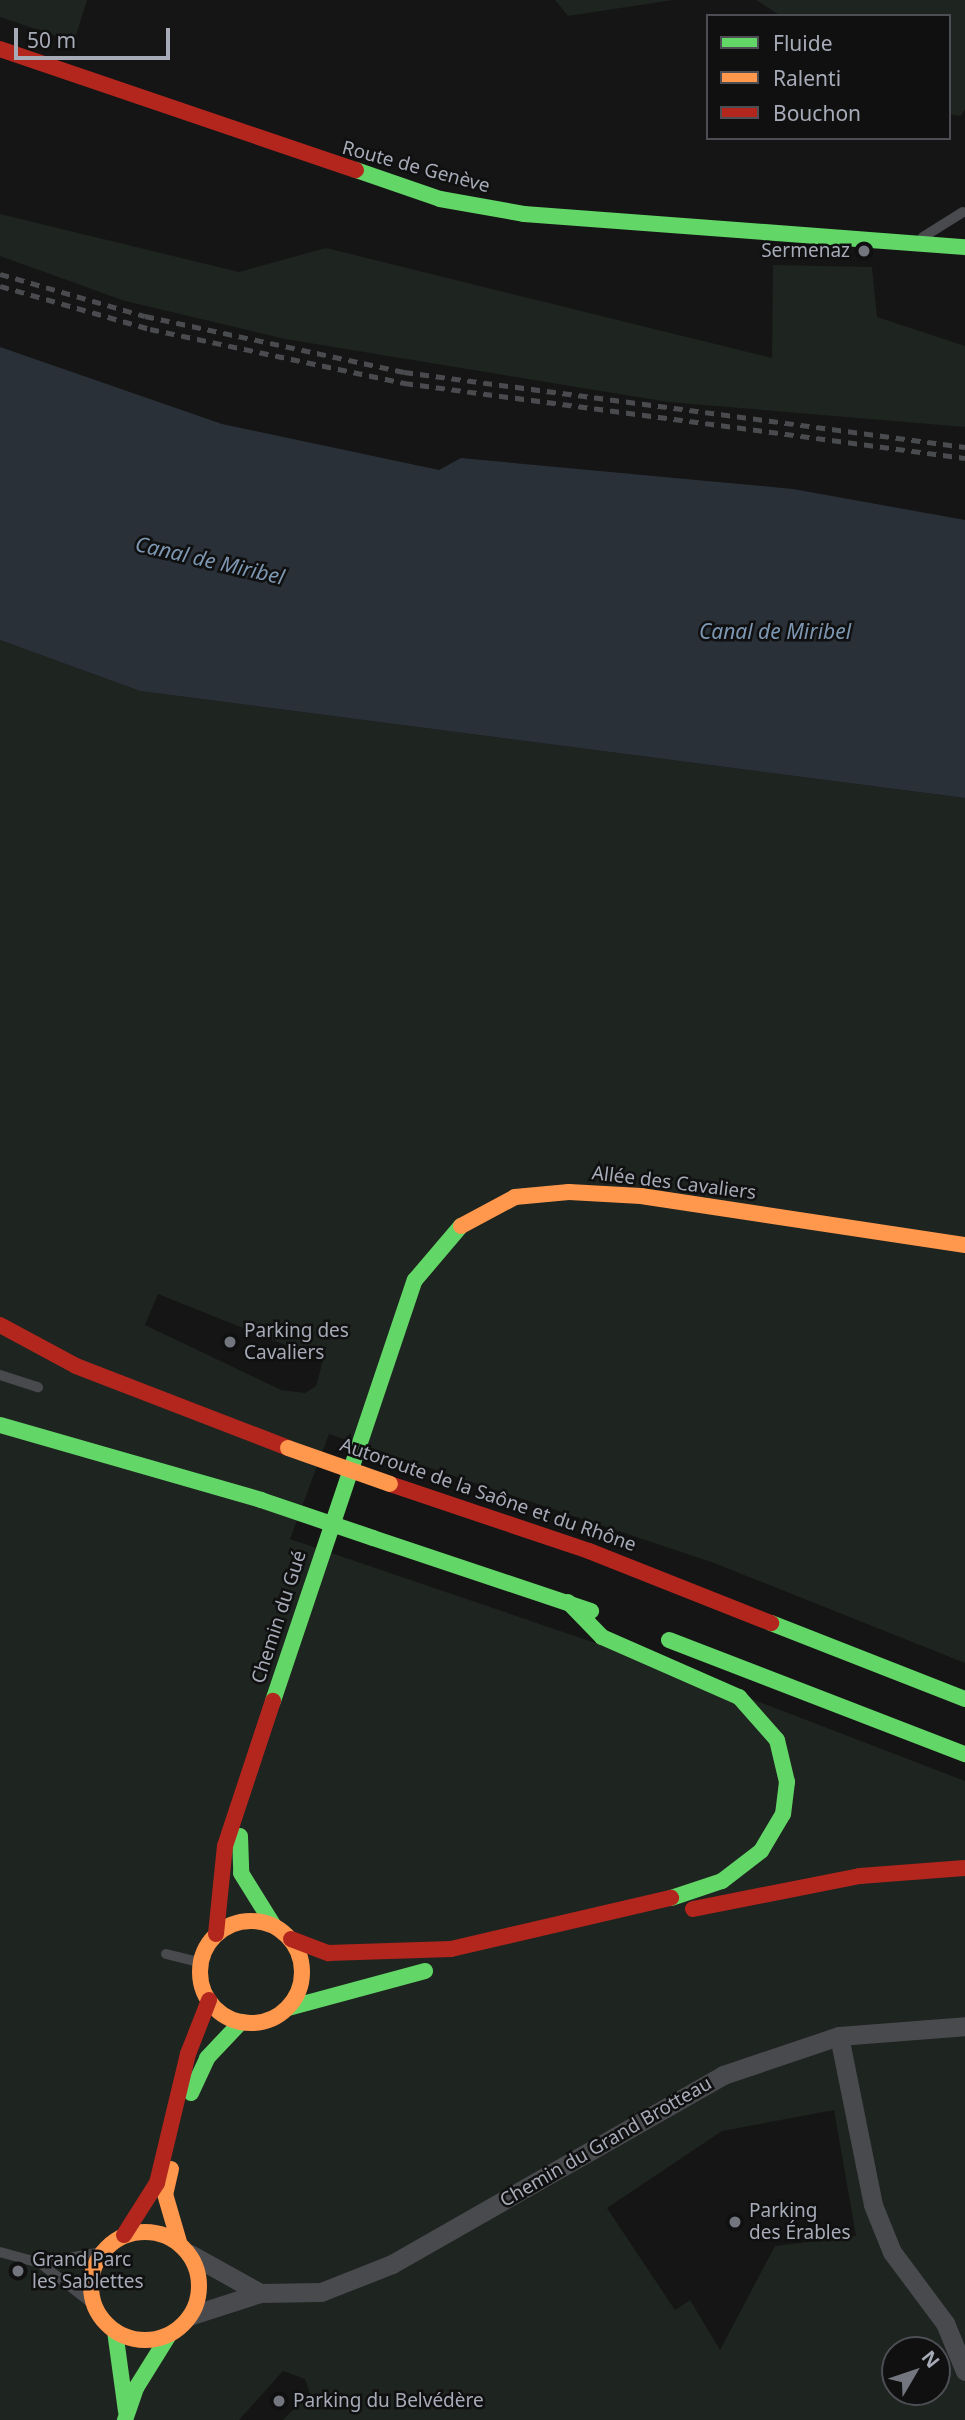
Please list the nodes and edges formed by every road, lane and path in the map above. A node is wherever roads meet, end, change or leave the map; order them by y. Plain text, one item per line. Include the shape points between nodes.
1 (0, 49) edge
2 (963, 212) dead end
3 (916, 243) junction
4 (965, 247) edge
5 (965, 1245) edge
6 (0, 1305) edge
7 (0, 1325) edge
8 (0, 1375) edge
9 (38, 1387) dead end
10 (144, 1395) junction
11 (0, 1425) edge
12 (357, 1444) joint
13 (568, 1602) junction
14 (607, 1617) dead end
15 (646, 1631) dead end
16 (965, 1699) edge
17 (965, 1754) edge
18 (240, 1802) junction
19 (965, 1868) edge
20 (274, 1926) junction
21 (216, 1934) junction
22 (291, 1939) junction
23 (166, 1954) dead end
24 (201, 1963) junction
25 (209, 2000) junction
26 (288, 2008) junction
27 (241, 2022) junction
28 (965, 2026) edge
29 (839, 2036) junction
30 (124, 2235) junction
31 (185, 2248) junction
32 (0, 2252) edge
33 (102, 2252) junction
34 (40, 2263) junction
35 (260, 2293) junction
36 (94, 2305) junction
37 (192, 2315) junction
38 (115, 2331) junction
39 (169, 2335) junction
40 (965, 2371) edge
41 (125, 2416) edge

1 - 3 main road, Route de Genève via 331,167 440,199 524,214
2 - 3 lane via 955,211
3 - 4 main road, Route de Genève
5 - 12 main road, Allée des Cavaliers via 642,1196 515,1197 454,1230 415,1280
6 - 10 main road
7 - 10 main road, Autoroute de la Saône et du Rhône
8 - 9 lane
10 - 16 main road, Autoroute de la Saône et du Rhône, bridge via 589,1551
11 - 13 main road, bridge via 261,1500
12 - 18 main road, Chemin du Gué
13 - 14 main road
13 - 22 main road via 602,1637 739,1697 761,1716 777,1740 787,1782 783,1814 761,1851 722,1881 688,1894 451,1949 328,1953
15 - 17 main road
18 - 20 main road, Chemin du Gué via 241,1873
18 - 21 main road, Chemin du Gué via 225,1846
19 - 26 main road via 794,1887 356,1984
20 - 21 main road via 244,1921
20 - 22 main road
21 - 24 main road
22 - 26 main road via 303,1974
23 - 24 lane
24 - 25 main road
25 - 27 main road
25 - 30 main road via 188,2054 157,2183
26 - 27 main road via 261,2022
27 - 31 main road via 207,2058 192,2087 165,2194
28 - 29 street, Chemin du Grand Brotteau
29 - 35 street, Chemin du Grand Brotteau via 723,2075 392,2264 321,2292
29 - 40 street via 873,2206 892,2252 946,2323
30 - 31 main road via 152,2231
30 - 33 main road
31 - 35 street
31 - 37 main road via 200,2284
32 - 34 lane
33 - 34 lane
33 - 36 main road via 90,2287
34 - 36 lane
35 - 37 street, Chemin du Grand Brotteau
36 - 38 main road
37 - 39 main road
38 - 39 main road via 141,2340
38 - 41 main road
39 - 41 main road

